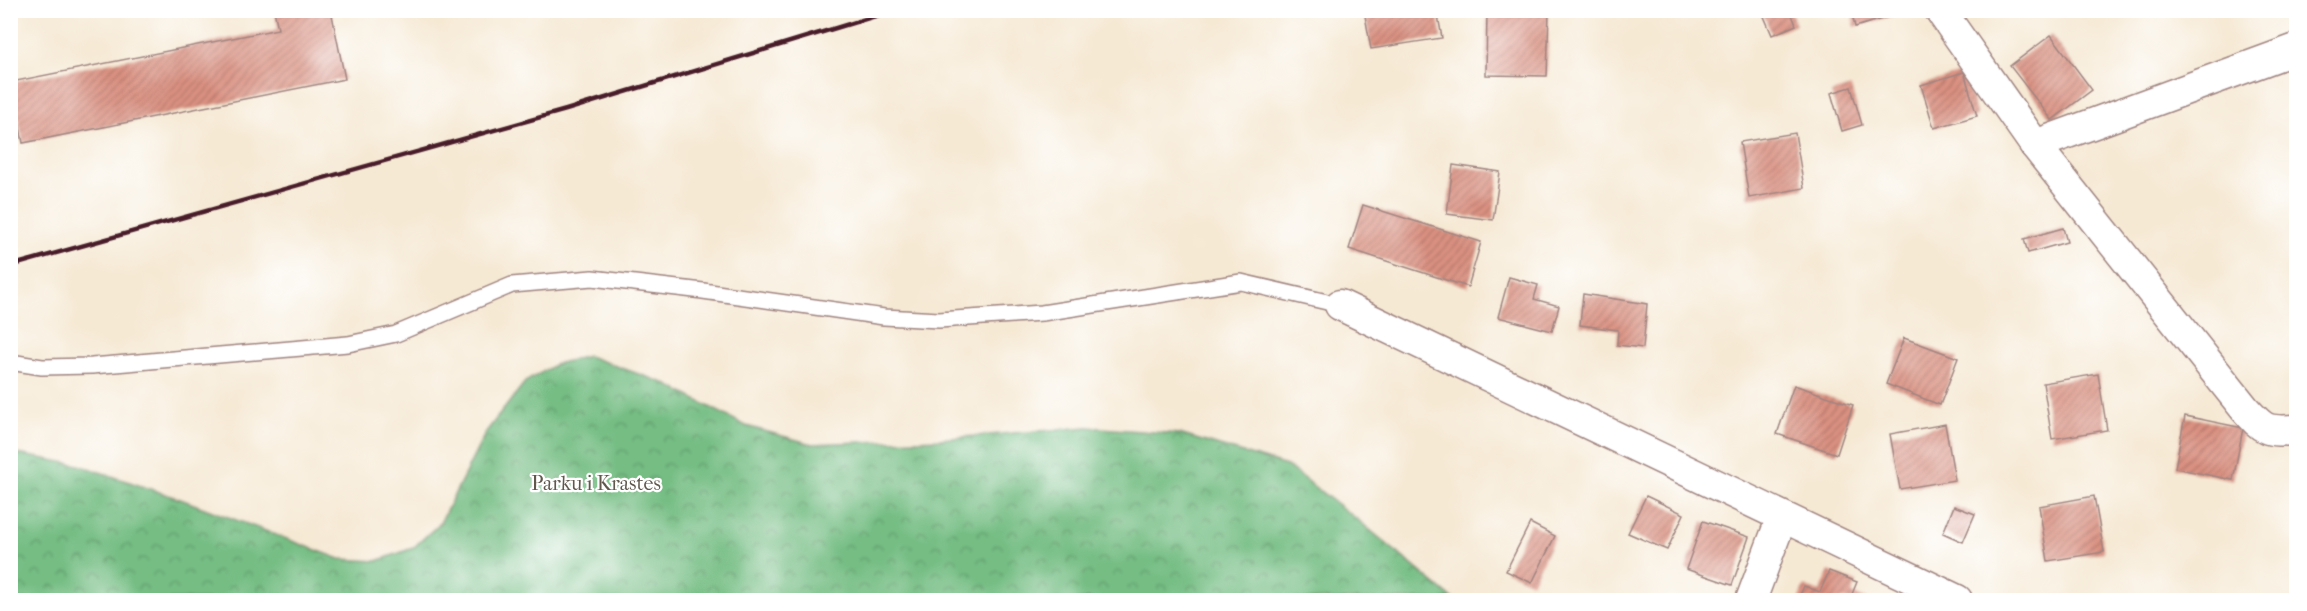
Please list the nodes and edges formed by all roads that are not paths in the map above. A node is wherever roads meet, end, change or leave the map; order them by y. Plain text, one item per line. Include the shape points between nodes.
1 (1940, 10) edge
2 (2296, 49) edge
3 (2035, 145) junction
4 (1340, 305) joint
5 (10, 362) edge
6 (2296, 430) edge
7 (1782, 517) junction
8 (1751, 600) edge
9 (1957, 600) edge

1 - 3 street
2 - 3 street
3 - 6 street via 2245,409 2262,427
4 - 5 lane via 1241,282 1042,313 939,320 884,317 592,278 512,285 396,334 348,344 92,366 42,367
4 - 7 street
7 - 8 street
7 - 9 street

